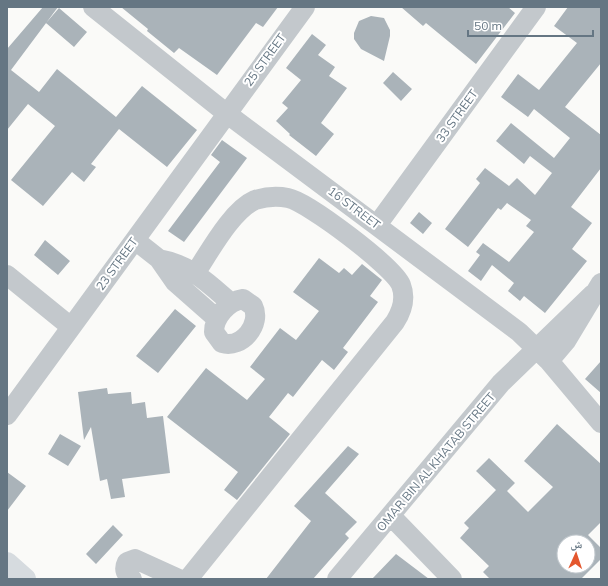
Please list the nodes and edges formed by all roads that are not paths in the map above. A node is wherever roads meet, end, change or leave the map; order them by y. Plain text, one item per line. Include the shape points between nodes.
1 (94, 7) edge
2 (304, 7) edge
3 (536, 7) edge
4 (226, 113) junction
5 (377, 225) junction
6 (135, 240) junction
7 (159, 259) junction
8 (196, 272) junction
9 (7, 275) edge
10 (597, 289) edge
11 (231, 303) junction
12 (217, 319) junction
13 (71, 327) junction
14 (543, 354) junction
15 (7, 415) edge
16 (601, 423) edge
17 (391, 516) junction
18 (132, 579) edge
19 (179, 579) edge
20 (188, 579) edge
21 (337, 579) edge
22 (452, 579) edge

1 - 4 street, 16 STREET
2 - 4 street, 25 STREET
3 - 5 street, 33 STREET
4 - 5 street, 16 STREET
4 - 6 street, 23 STREET
5 - 14 street, 16 STREET via 505,320
6 - 7 street
6 - 13 street, 23 STREET
7 - 8 street
7 - 12 street via 175,282
8 - 11 street
8 - 20 street via 240,210 255,201 272,196 289,198 320,215 390,269 401,285 403,305 395,322
9 - 13 street
10 - 14 street, OMAR BIN AL KHATAB STREET via 566,341
11 - 12 street
11 - 12 street via 243,300 249,302 256,311 254,324 241,341 235,344 222,343 214,332
13 - 15 street, 23 STREET
14 - 16 street, 16 STREET
14 - 17 street, OMAR BIN AL KHATAB STREET via 501,383
17 - 21 street, OMAR BIN AL KHATAB STREET
17 - 22 street
18 - 19 street via 124,567 126,562 135,559

